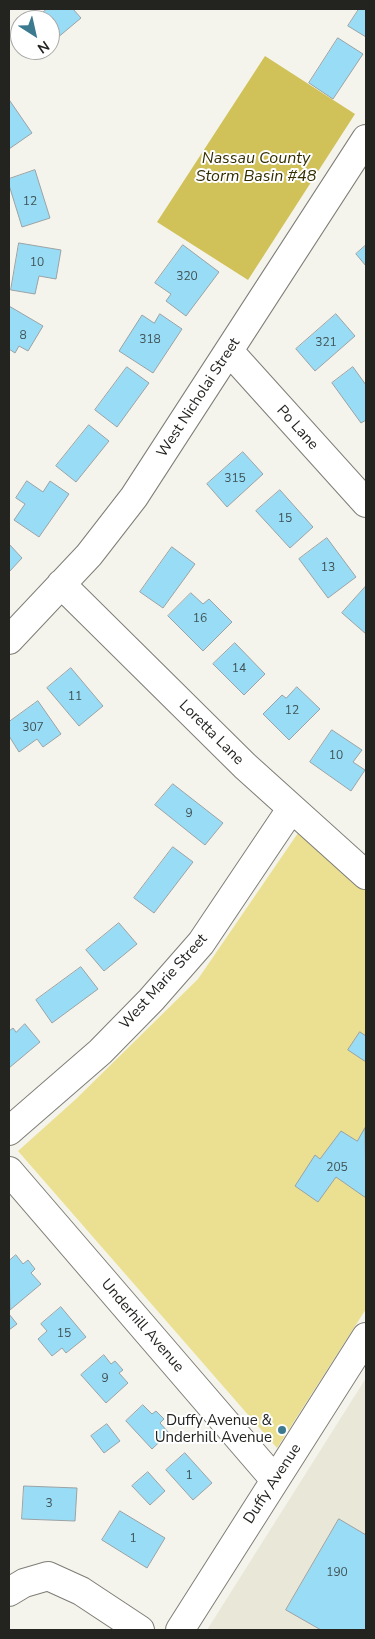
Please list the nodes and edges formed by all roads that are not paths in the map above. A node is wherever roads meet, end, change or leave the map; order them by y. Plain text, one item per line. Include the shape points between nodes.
1 (366, 139) edge
2 (229, 351) junction
3 (366, 504) edge
4 (61, 584) junction
5 (9, 640) edge
6 (291, 809) junction
7 (366, 875) edge
8 (9, 1131) edge
9 (9, 1171) edge
10 (366, 1337) edge
11 (275, 1480) junction
12 (9, 1592) edge
13 (140, 1630) edge
14 (180, 1630) edge

1 - 2 street, West Nicholai Street
2 - 3 street, Po Lane
2 - 4 street, West Nicholai Street via 134,498 89,555
4 - 5 street, West Nicholai Street
4 - 6 street, Loretta Lane
6 - 7 street, Loretta Lane
6 - 8 street, West Marie Street via 201,944 100,1052
9 - 11 street, Underhill Avenue
10 - 11 street, Duffy Avenue
11 - 14 street, Duffy Avenue
12 - 13 street via 24,1583 48,1576 81,1591

